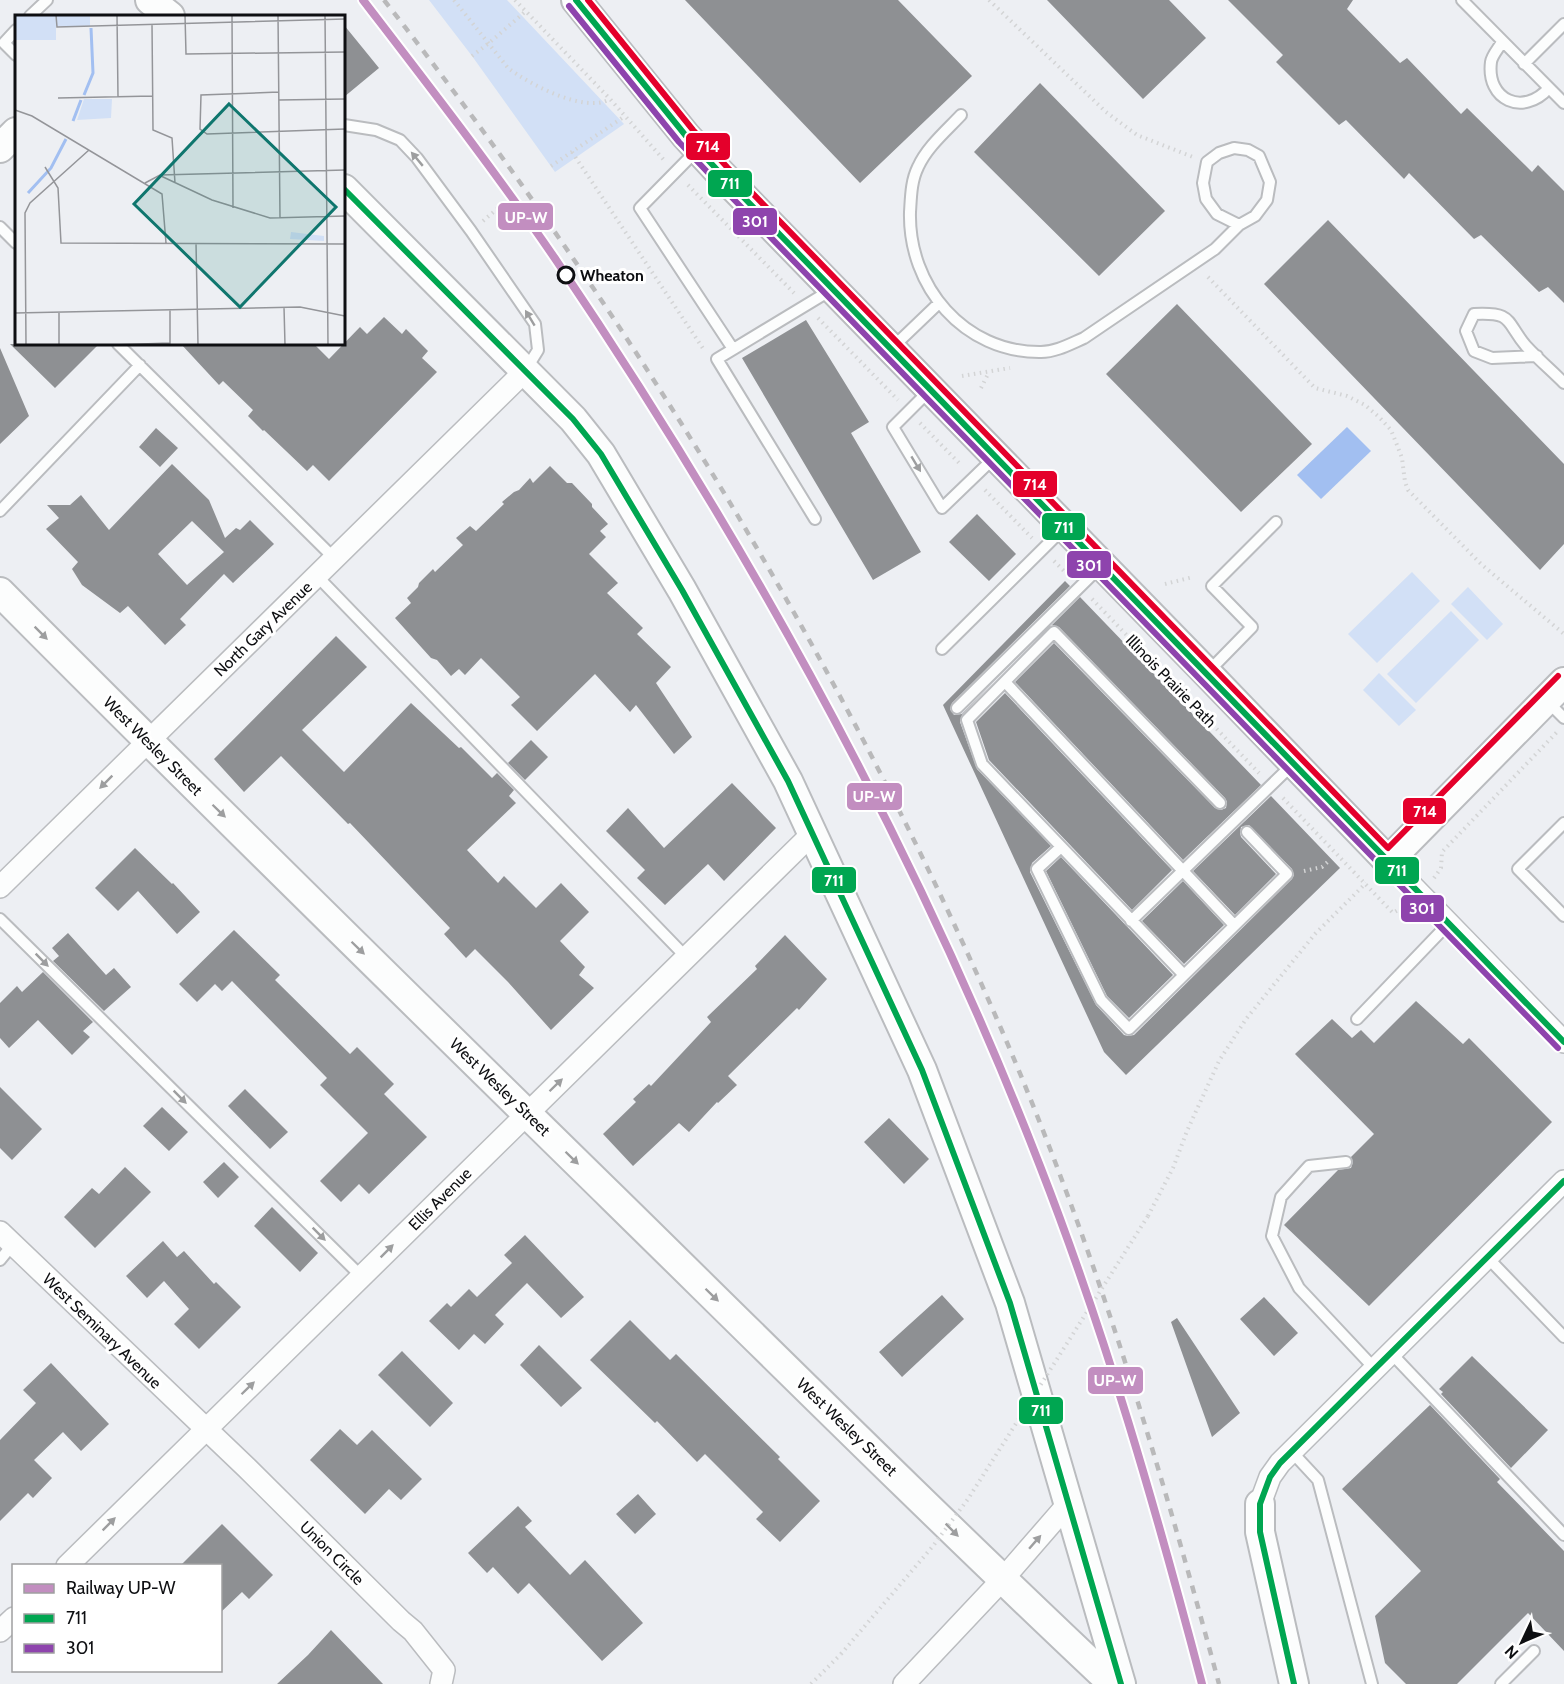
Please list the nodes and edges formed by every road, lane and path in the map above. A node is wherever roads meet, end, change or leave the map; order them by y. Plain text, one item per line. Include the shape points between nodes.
1 (47, 0) edge
2 (150, 0) edge
3 (454, 0) edge
4 (515, 0) edge
5 (576, 0) edge
6 (990, 0) edge
7 (1462, 0) edge
8 (525, 11) junction
9 (31, 15) edge
10 (134, 15) edge
11 (169, 15) edge
12 (1564, 24) edge
13 (15, 31) edge
14 (1502, 42) junction
15 (489, 43) junction
16 (15, 54) edge
17 (472, 56) dead end
18 (1524, 64) junction
19 (1549, 88) junction
20 (610, 99) junction
21 (1564, 103) edge
22 (961, 115) dead end
23 (625, 116) junction
24 (345, 125) edge
25 (15, 133) edge
26 (0, 148) edge
27 (698, 149) junction
28 (573, 152) junction
29 (1194, 157) dead end
30 (666, 161) dead end
31 (551, 166) dead end
32 (682, 179) dead end
33 (345, 190) edge
34 (1239, 225) junction
35 (0, 227) edge
36 (15, 242) edge
37 (1208, 277) dead end
38 (832, 289) junction
39 (794, 293) dead end
40 (939, 303) junction
41 (814, 314) dead end
42 (119, 345) edge
43 (733, 349) junction
44 (891, 349) junction
45 (1537, 356) junction
46 (717, 359) junction
47 (140, 365) junction
48 (1011, 368) dead end
49 (525, 371) junction
50 (989, 372) junction
51 (962, 376) dead end
52 (1564, 383) edge
53 (981, 388) dead end
54 (930, 389) junction
55 (896, 398) dead end
56 (913, 416) dead end
57 (996, 456) junction
58 (965, 469) dead end
59 (981, 486) dead end
60 (0, 511) edge
61 (815, 519) dead end
62 (1276, 522) dead end
63 (1065, 527) junction
64 (1034, 540) dead end
65 (1050, 557) dead end
66 (335, 558) junction
67 (1102, 564) junction
68 (317, 576) junction
69 (1193, 577) dead end
70 (1071, 578) dead end
71 (1165, 584) dead end
72 (0, 592) edge
73 (1089, 597) dead end
74 (1564, 634) edge
75 (942, 649) dead end
76 (1207, 673) junction
77 (1005, 682) junction
78 (1558, 700) edge
79 (957, 708) dead end
80 (1552, 737) dead end
81 (147, 741) junction
82 (1294, 763) junction
83 (1257, 770) dead end
84 (1280, 795) dead end
85 (1220, 803) dead end
86 (1564, 823) edge
87 (814, 832) junction
88 (1247, 832) dead end
89 (1062, 847) junction
90 (1330, 860) dead end
91 (1388, 861) junction
92 (1322, 867) dead end
93 (1184, 870) junction
94 (1437, 875) dead end
95 (1366, 883) junction
96 (0, 887) edge
97 (1401, 909) dead end
98 (1564, 916) edge
99 (0, 919) edge
100 (1131, 921) junction
101 (1449, 923) junction
102 (1234, 925) junction
103 (686, 957) junction
104 (1183, 974) junction
105 (1357, 1019) dead end
106 (1564, 1042) edge
107 (527, 1113) junction
108 (1346, 1162) dead end
109 (1564, 1180) edge
110 (4, 1245) edge
111 (1487, 1257) junction
112 (361, 1276) junction
113 (1564, 1337) edge
114 (1391, 1353) junction
115 (1375, 1369) junction
116 (205, 1430) junction
117 (1292, 1452) junction
118 (1068, 1504) junction
119 (1260, 1504) joint
120 (1564, 1535) edge
121 (69, 1564) edge
122 (1002, 1580) junction
123 (12, 1620) edge
124 (0, 1631) edge
125 (1534, 1651) dead end
126 (441, 1684) edge
127 (811, 1684) edge
128 (904, 1684) edge
129 (1113, 1684) edge
130 (1121, 1684) edge
131 (1294, 1684) edge
132 (1372, 1684) edge
133 (1501, 1684) edge

1 - 9 lane
2 - 10 street
2 - 11 street
3 - 15 path
4 - 8 path
5 - 27 street
6 - 29 path via 1106,112 1137,135
7 - 14 lane
8 - 15 path
8 - 20 path
12 - 18 lane
13 - 16 lane via 4,43
14 - 18 lane
14 - 19 lane via 1491,60 1496,91 1519,103 1532,102
15 - 17 path
15 - 20 path via 508,68 552,93 585,102 603,103
18 - 19 lane
19 - 21 lane
20 - 23 path
22 - 40 lane via 928,150 911,188 910,236 925,281
23 - 28 path
23 - 30 path
49 -> 24 lane via 538,350 535,324 471,231 400,140 375,130
25 - 26 street
27 - 38 street
27 - 43 lane via 640,208
28 - 31 path
28 - 46 path via 705,352
32 - 39 path
33 - 49 street
34 - 34 lane via 1217,214 1206,199 1203,183 1207,162 1234,148 1259,156 1270,182 1267,200 1255,216
34 - 40 lane via 1215,249 1084,338 1064,347 1042,352 1000,346 974,334
35 - 36 lane
37 - 74 path via 1315,388 1347,396 1379,417 1391,430 1397,445 1408,490 1481,564
38 - 43 lane
38 - 44 street
40 - 44 lane
41 - 55 path
42 - 47 lane
43 - 46 lane
44 - 54 street
45 - 45 lane via 1511,322 1495,313 1474,314 1466,331 1474,351 1492,358
45 - 52 lane
46 - 61 lane
47 - 60 lane
47 - 66 lane
48 - 50 path
49 - 66 street, North Gary Avenue
49 - 87 street via 601,454 682,590
50 - 51 path
50 - 53 path
54 - 57 street
54 -> 57 lane via 893,427 942,508
56 - 58 path
57 - 63 street
59 - 64 path
62 - 76 lane via 1212,586 1252,627
63 - 67 street
63 - 75 lane
65 - 70 path
66 - 68 street, North Gary Avenue
67 - 76 street
67 - 79 lane
68 - 81 street, North Gary Avenue
68 - 103 lane
69 - 71 path
72 -> 81 street, West Wesley Street
73 - 83 path, Illinois Prairie Path
76 - 82 street
77 - 85 lane via 1054,632
77 - 89 lane via 967,720 982,764
77 - 93 lane
78 - 91 street
80 - 94 path via 1442,852
81 -> 96 street, North Gary Avenue
81 -> 107 street, West Wesley Street
82 - 91 street
82 - 93 lane
84 - 95 path
86 - 98 lane via 1518,869
87 - 103 street, Ellis Avenue
87 - 118 street via 922,1070 962,1174 1010,1303
88 - 102 lane via 1287,874
89 - 100 lane
89 - 104 lane via 1037,870 1101,1000 1129,1029
90 - 92 path
91 - 101 street
93 - 100 lane
93 - 102 lane
95 - 97 path via 1393,912
95 - 127 path, bridge via 1315,934 1246,1019 1219,1061 1148,1216 968,1499 926,1555
99 -> 112 lane
100 - 104 lane
101 - 105 lane
101 - 106 street
102 - 104 lane
107 -> 103 street, Ellis Avenue
112 -> 107 street, Ellis Avenue
107 -> 122 street, West Wesley Street
108 - 115 lane via 1309,1166 1281,1197 1272,1236 1299,1288
109 - 111 street
110 - 116 street, West Seminary Avenue
111 - 113 lane
111 - 114 street
116 -> 112 street, Ellis Avenue
114 - 115 street
114 - 120 lane
115 - 117 street
121 -> 116 street, Ellis Avenue
116 - 126 street, Union Circle via 413,1631 444,1670
117 - 119 street via 1270,1477
117 - 132 lane via 1318,1480
122 -> 118 street
118 - 130 street
119 - 131 street via 1260,1532
122 - 128 street
122 - 129 street, West Wesley Street
123 - 124 street
125 - 133 lane

